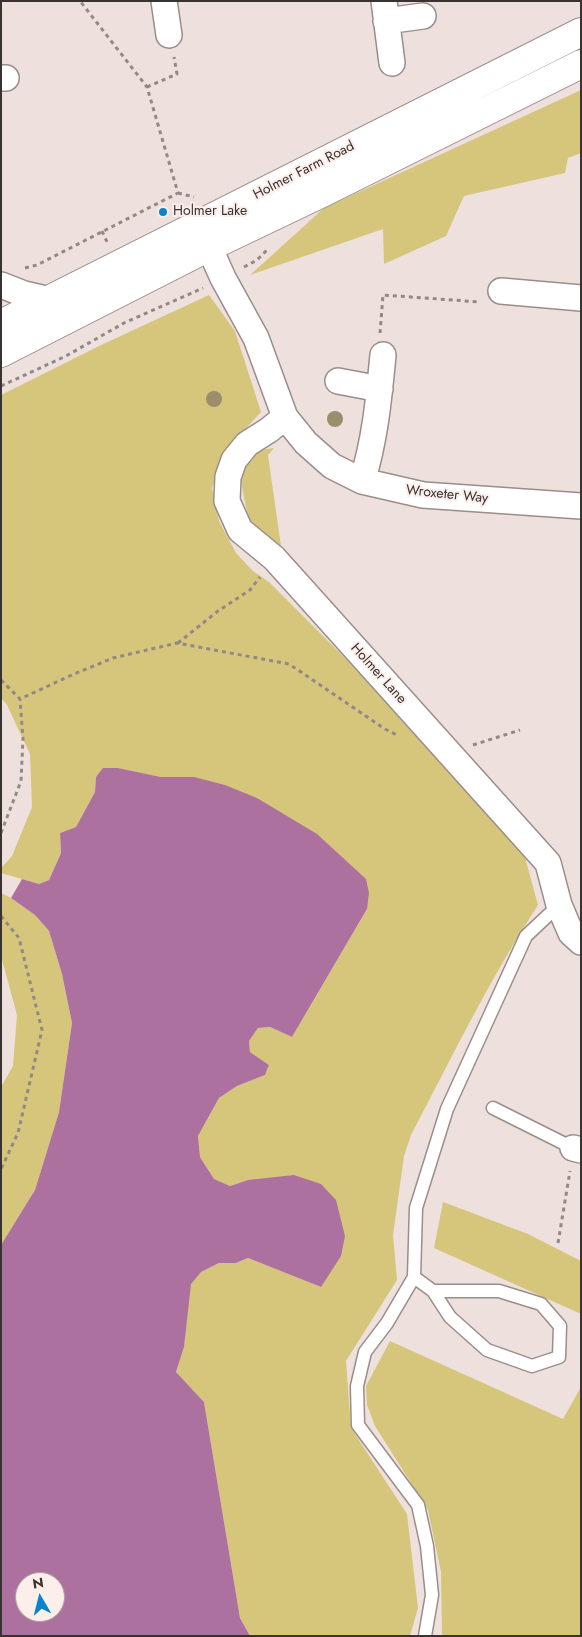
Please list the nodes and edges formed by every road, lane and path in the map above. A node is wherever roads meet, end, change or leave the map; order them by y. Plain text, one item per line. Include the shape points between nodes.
1 (80, 1) edge
2 (164, 1) edge
3 (385, 11) edge
4 (423, 16) dead end
5 (581, 32) edge
6 (169, 35) joint
7 (392, 63) dead end
8 (581, 64) edge
9 (147, 87) junction
10 (209, 247) junction
11 (10, 277) edge
12 (203, 288) dead end
13 (494, 297) joint
14 (581, 298) edge
15 (50, 300) junction
16 (1, 324) edge
17 (381, 346) joint
18 (1, 353) edge
19 (338, 381) dead end
20 (1, 386) edge
21 (380, 389) junction
22 (285, 417) junction
23 (362, 480) junction
24 (581, 506) edge
25 (274, 558) junction
26 (178, 644) junction
27 (1, 680) edge
28 (20, 699) junction
29 (520, 730) dead end
30 (401, 737) dead end
31 (449, 752) junction
32 (1, 833) edge
33 (559, 905) junction
34 (1, 916) edge
35 (581, 942) edge
36 (493, 1108) dead end
37 (577, 1149) edge
38 (1, 1169) edge
39 (558, 1243) dead end
40 (414, 1277) junction
41 (434, 1291) junction
42 (425, 1636) edge

1 - 9 path
2 - 6 street
3 - 4 street
3 - 7 street
5 - 15 street, Holmer Farm Road
6 - 9 path via 177,74
8 - 10 street, Holmer Farm Road
9 - 11 path via 178,193
10 - 18 street, Holmer Farm Road
10 - 22 street, Wroxeter Way via 256,338
11 - 15 street via 24,294
12 - 20 path via 124,323 66,356
13 - 14 street
13 - 17 path via 383,295
15 - 16 street, Holmer Farm Road
17 - 21 street
19 - 21 street
21 - 23 street
22 - 23 street, Wroxeter Way via 306,443 332,466
22 - 25 street, Holmer Lane via 247,444 234,460 228,477 227,502 240,530
23 - 24 street, Wroxeter Way via 423,495
25 - 26 path via 250,590
25 - 31 street, Holmer Lane
26 - 28 path via 113,658
26 - 30 path via 290,664 385,730
27 - 28 path
28 - 32 path via 23,739 21,781
29 - 31 path
31 - 33 street, Holmer Lane via 548,863
33 - 35 street, Holmer Lane via 571,933
33 - 40 lane via 526,936 447,1108 416,1208
34 - 38 path via 19,938 42,1030 18,1133
36 - 37 lane
37 - 39 path
40 - 41 lane
40 - 42 lane via 365,1352 357,1386 358,1425 418,1505 427,1546 432,1595
41 - 41 lane via 499,1291 541,1304 560,1326 559,1357 532,1366 487,1350 450,1317

